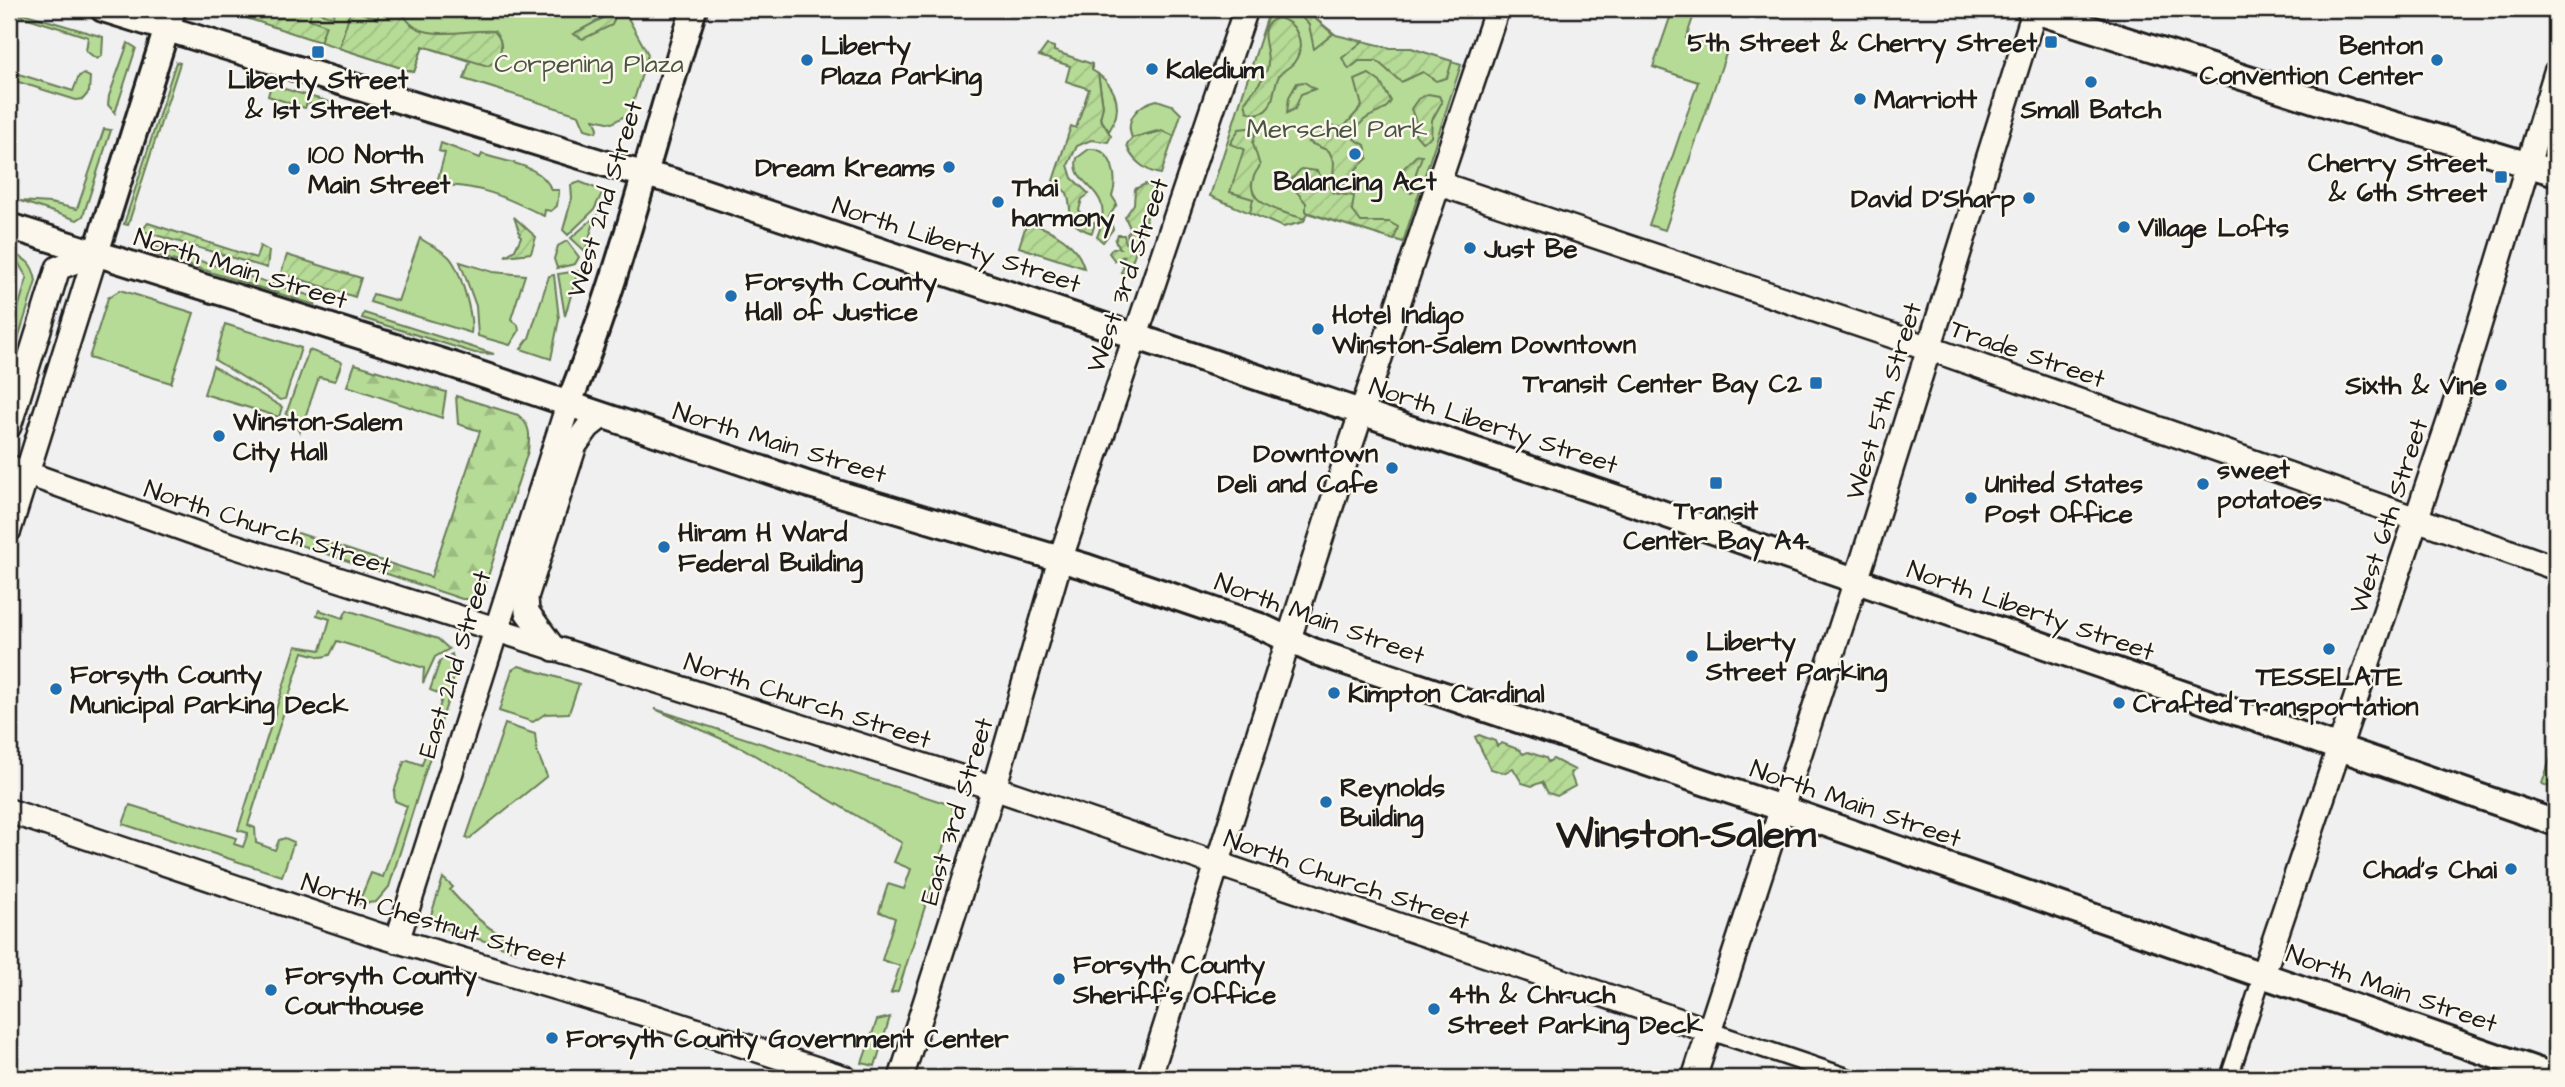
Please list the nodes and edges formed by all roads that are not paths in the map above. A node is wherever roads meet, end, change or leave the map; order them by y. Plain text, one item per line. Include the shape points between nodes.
1 (103, 9) edge
2 (694, 9) edge
3 (1246, 9) edge
4 (1497, 9) edge
5 (2033, 9) edge
6 (170, 18) edge
7 (2556, 72) edge
8 (2528, 164) junction
9 (2556, 173) edge
10 (644, 174) junction
11 (1440, 184) junction
12 (9, 226) edge
13 (96, 253) junction
14 (1137, 336) junction
15 (1929, 348) junction
16 (568, 405) junction
17 (1362, 413) junction
18 (602, 416) junction
19 (9, 426) edge
20 (17, 472) edge
21 (2417, 519) junction
22 (9, 530) edge
23 (1060, 560) junction
24 (2556, 568) edge
25 (1856, 580) junction
26 (494, 630) junction
27 (1288, 639) junction
28 (554, 649) junction
29 (2339, 749) junction
30 (994, 788) junction
31 (1781, 808) junction
32 (9, 811) edge
33 (2556, 823) edge
34 (1216, 864) junction
35 (397, 941) junction
36 (2263, 974) junction
37 (1710, 1031) junction
38 (2556, 1077) edge
39 (845, 1078) edge
40 (901, 1078) edge
41 (1149, 1078) edge
42 (1694, 1078) edge
43 (1850, 1078) edge
44 (2229, 1078) edge

1 - 6 main road, North Liberty Street
2 - 10 main road, West 2nd Street
3 - 14 street, West 3rd Street
4 - 11 street
5 - 8 main road
5 - 15 street, West 5th Street
6 - 10 main road, North Liberty Street
6 - 13 main road
7 - 8 street, West 6th Street
8 - 9 main road
8 - 21 street, West 6th Street
10 - 14 main road, North Liberty Street
10 - 16 main road, West 2nd Street
11 - 15 street, Trade Street
11 - 17 street
12 - 13 main road, North Main Street
13 - 16 main road, North Main Street
13 - 19 street via 58,268
13 - 20 street
14 - 17 main road, North Liberty Street
14 - 23 street, West 3rd Street
15 - 21 street, Trade Street
15 - 25 street, West 5th Street
16 - 18 main road, North Main Street
16 - 26 street, East 2nd Street
17 - 25 main road, North Liberty Street
17 - 27 street
18 - 23 main road, North Main Street
18 - 28 street, East 2nd Street via 575,445 526,597 527,612
20 - 22 street
20 - 26 street, North Church Street
21 - 24 street, Trade Street
21 - 29 street, West 6th Street
23 - 27 main road, North Main Street
23 - 30 street, East 3rd Street
25 - 29 main road, North Liberty Street
25 - 31 street, West 5th Street
26 - 28 street, North Church Street
26 - 35 street, East 2nd Street
27 - 31 main road, North Main Street
27 - 34 street
28 - 30 street, North Church Street
29 - 33 main road, North Liberty Street
29 - 36 street, West 6th Street
30 - 34 street, North Church Street
30 - 40 street, East 3rd Street
31 - 36 main road, North Main Street
31 - 37 street, West 5th Street
32 - 35 street, North Chestnut Street
34 - 37 street, North Church Street
34 - 41 street
35 - 39 street, North Chestnut Street
36 - 38 main road, North Main Street
36 - 44 street
37 - 42 street, West 5th Street
37 - 43 street, North Church Street

